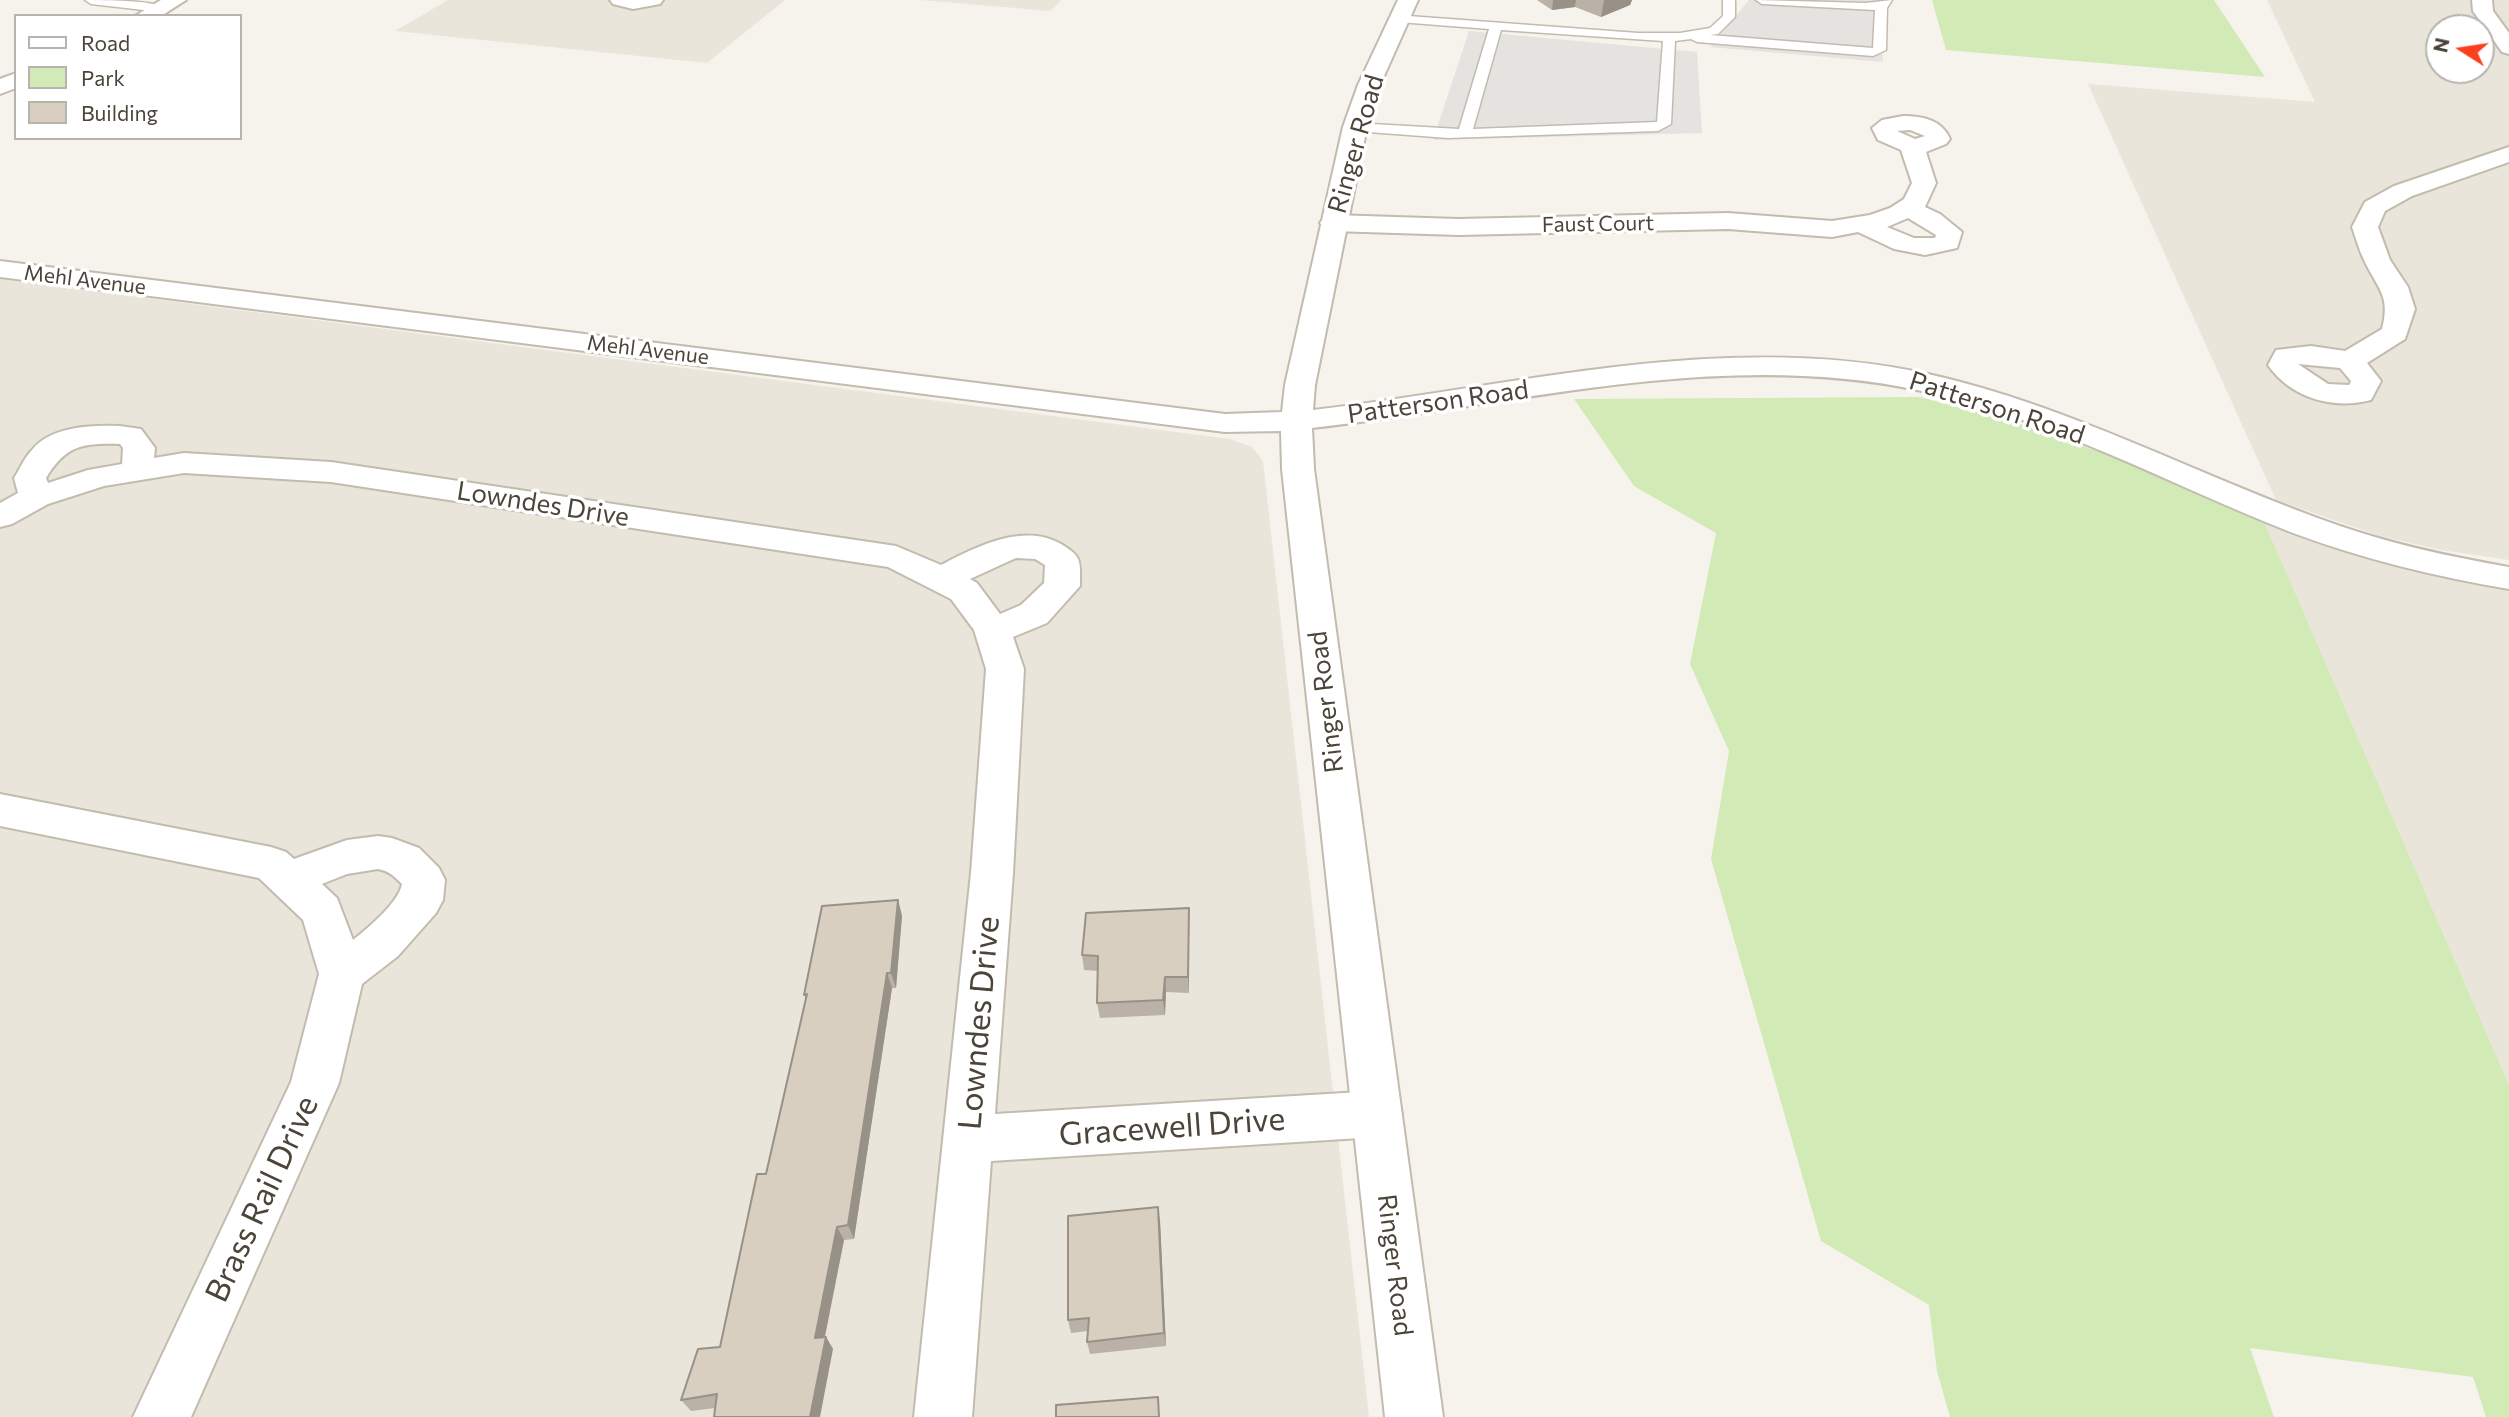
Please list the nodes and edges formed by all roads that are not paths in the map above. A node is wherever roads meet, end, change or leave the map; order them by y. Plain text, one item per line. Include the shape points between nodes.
1 (91, 0) edge
2 (620, 0) edge
3 (653, 0) edge
4 (1729, 0) edge
5 (1762, 0) edge
6 (2482, 0) edge
7 (1884, 3) edge
8 (161, 8) edge
9 (1404, 9) edge
10 (1496, 25) junction
11 (1674, 37) junction
12 (2509, 48) edge
13 (1355, 127) junction
14 (1465, 133) junction
15 (1912, 146) dead end
16 (2509, 155) edge
17 (1906, 208) junction
18 (1333, 223) junction
19 (1862, 224) junction
20 (0, 269) edge
21 (2350, 361) dead end
22 (1296, 421) junction
23 (0, 517) edge
24 (2509, 578) edge
25 (942, 580) junction
26 (993, 631) junction
27 (0, 810) edge
28 (290, 880) junction
29 (342, 974) junction
30 (1377, 1114) junction
31 (968, 1139) junction
32 (162, 1417) edge
33 (943, 1417) edge
34 (1414, 1417) edge

1 - 8 lane
2 - 3 street
4 - 11 lane via 1729,17 1714,31
5 - 7 lane via 1866,7
6 - 12 street via 2483,11
7 - 11 lane via 1881,46 1873,52
9 - 10 lane
9 - 13 street, Ringer Road via 1364,95
10 - 11 lane
10 - 14 lane
11 - 14 lane via 1664,124 1658,127
13 - 14 lane
13 - 18 street, Ringer Road
15 - 17 street via 1924,183 1915,203
16 - 21 street via 2403,191 2374,207 2365,226 2401,309 2395,333
17 - 19 street, Faust Court via 1886,219
17 - 19 street via 1949,232 1948,242 1913,247
18 - 19 street, Faust Court via 1458,226 1728,221 1832,229
18 - 22 street, Ringer Road
20 - 22 street, Mehl Avenue via 1225,424
22 - 24 street, Patterson Road via 1684,369 1750,365 1857,370 1930,383 2041,418 2355,542
22 - 30 street, Ringer Road
23 - 25 street, Lowndes Drive via 36,496 99,477 184,463 331,472 896,557
25 - 26 street, Lowndes Drive via 964,591
25 - 26 street via 992,554 1017,548 1044,549 1062,561 1062,586 1034,614
26 - 31 street, Lowndes Drive via 1005,669
27 - 28 street via 271,864
28 - 29 street via 322,911
28 - 29 street via 318,866 380,852 403,859 424,880 421,900 382,943
29 - 32 street, Brass Rail Drive via 315,1083
30 - 31 street, Gracewell Drive
30 - 34 street, Ringer Road
31 - 33 street, Lowndes Drive

